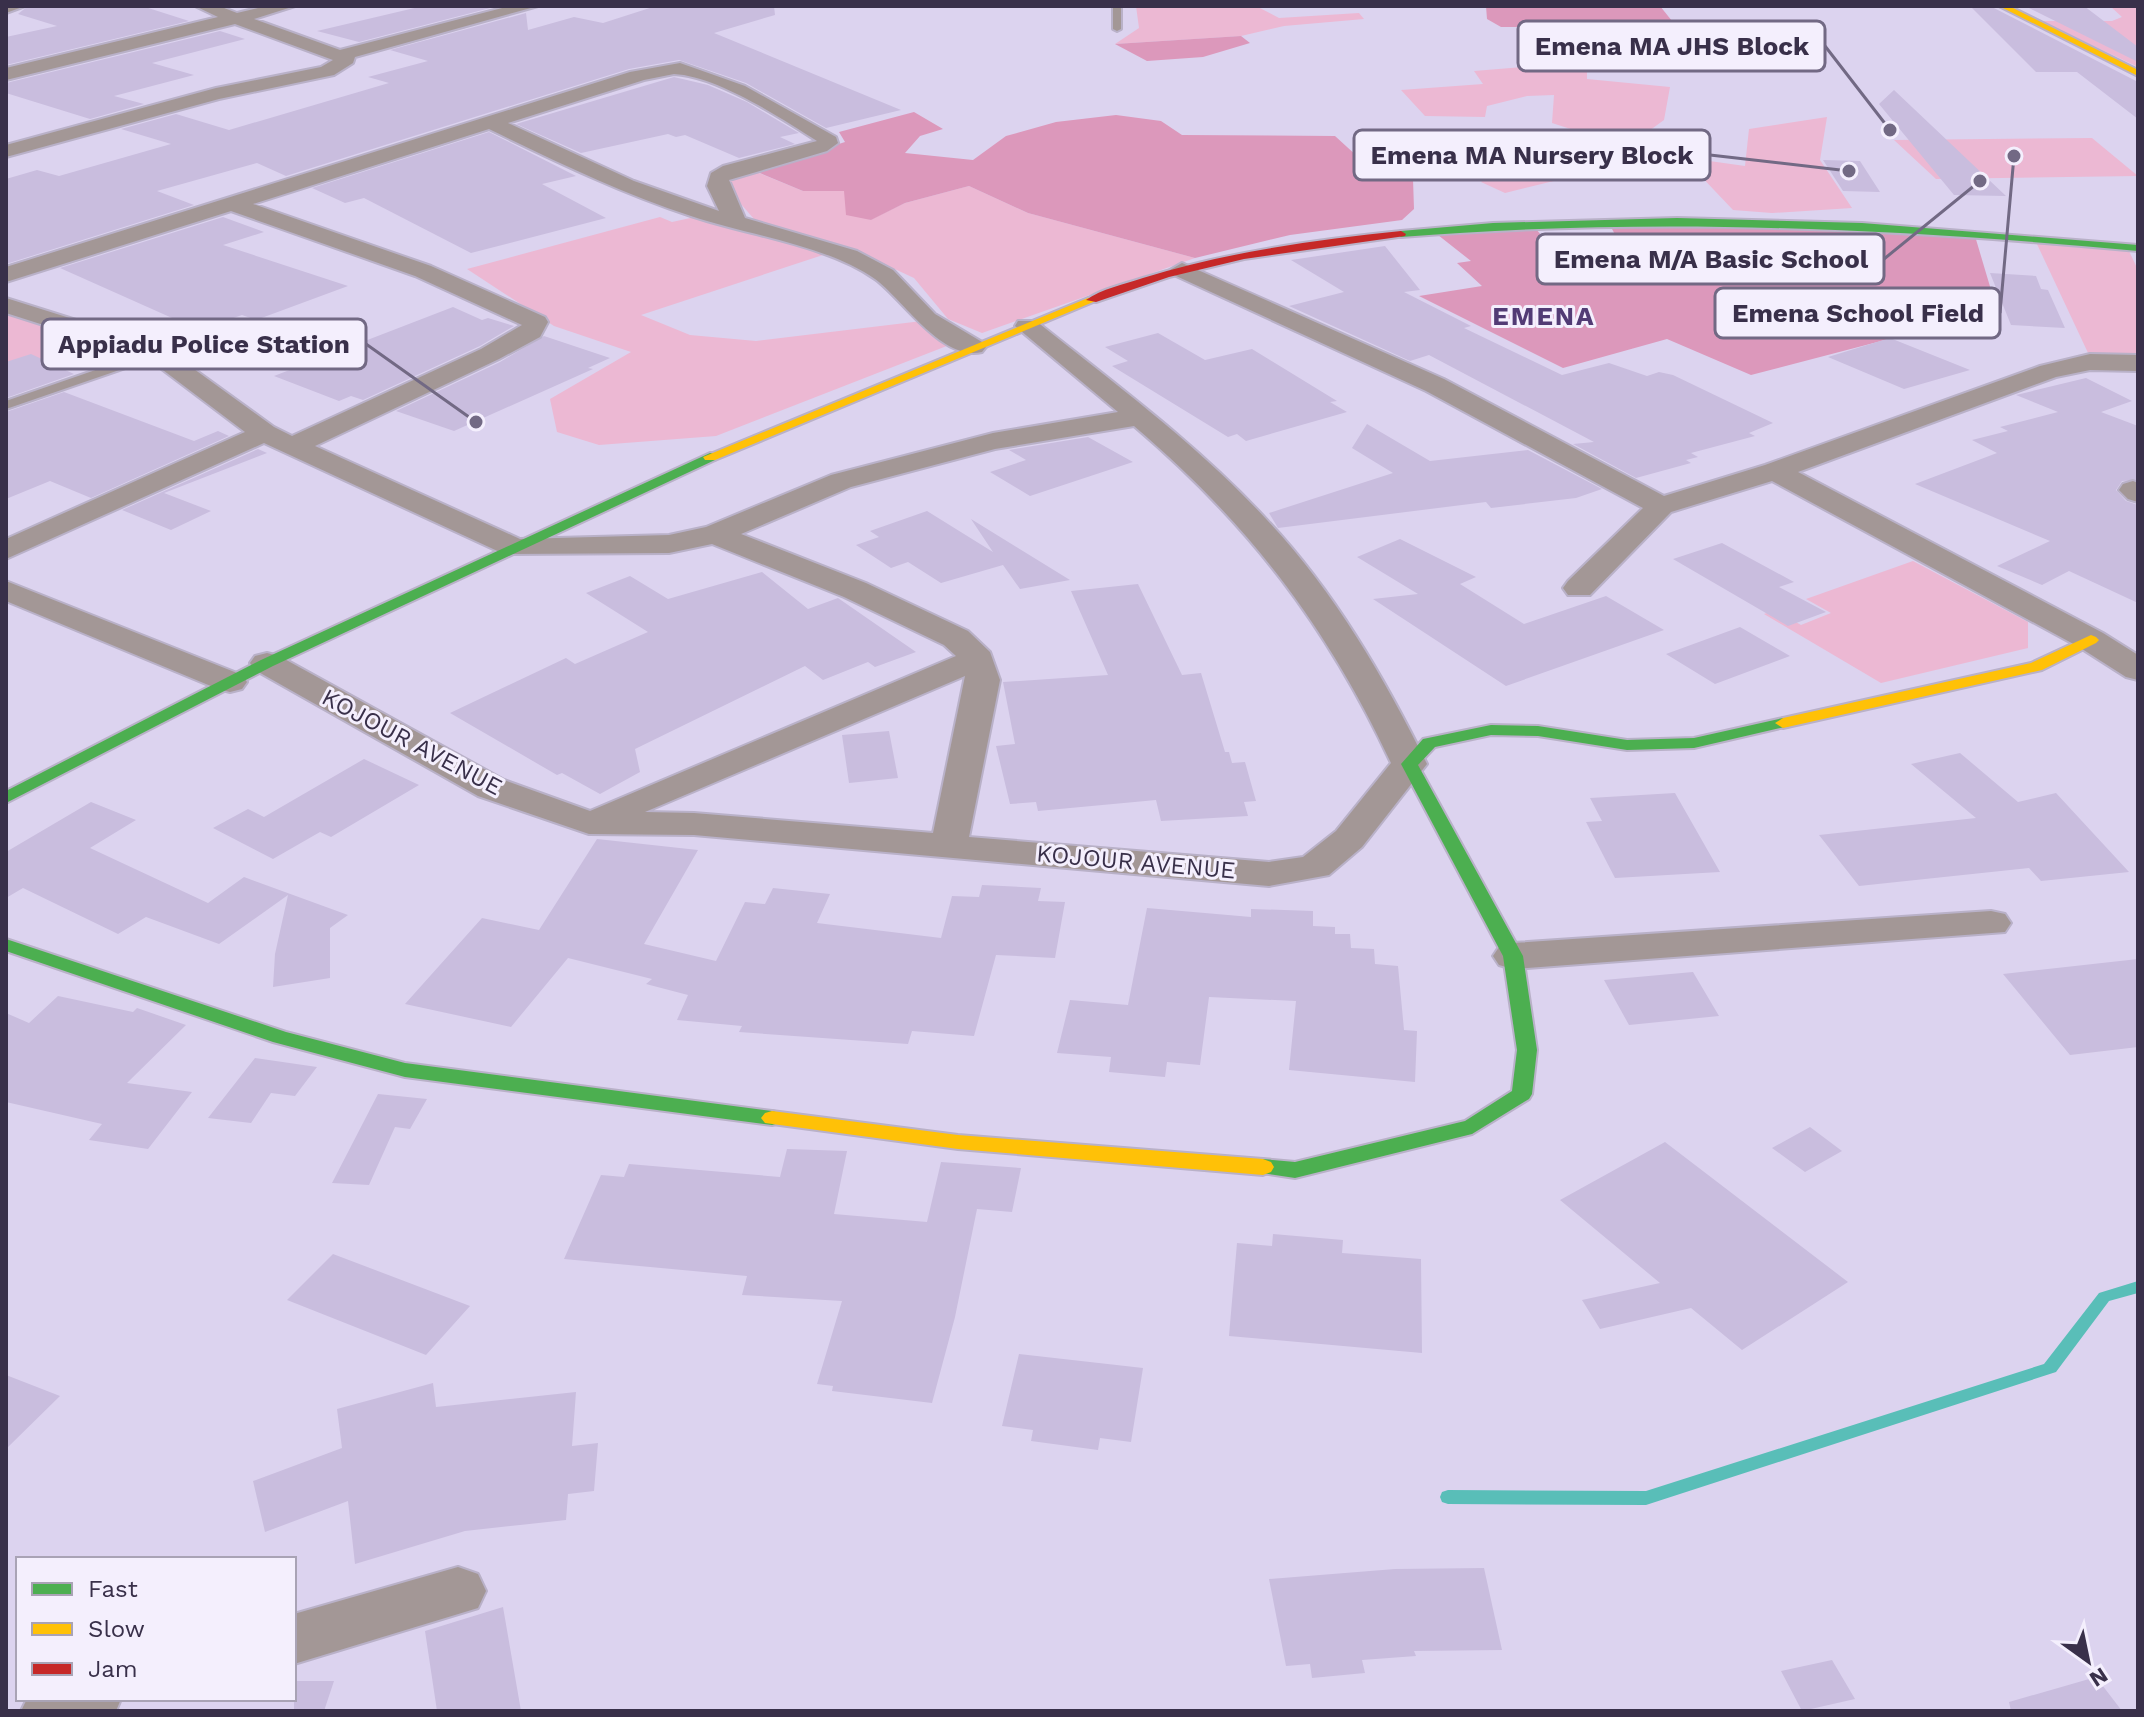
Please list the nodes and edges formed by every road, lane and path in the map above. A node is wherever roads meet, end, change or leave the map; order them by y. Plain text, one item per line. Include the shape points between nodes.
1 (17, 6) edge
2 (203, 6) edge
3 (287, 6) edge
4 (530, 6) edge
5 (1117, 6) edge
6 (2003, 6) edge
7 (6, 8) edge
8 (234, 20) junction
9 (1117, 29) dead end
10 (342, 55) junction
11 (2138, 73) edge
12 (6, 74) edge
13 (489, 122) junction
14 (6, 151) edge
15 (228, 203) junction
16 (736, 223) junction
17 (2138, 248) edge
18 (1182, 270) junction
19 (6, 275) edge
20 (6, 305) edge
21 (1027, 326) junction
22 (973, 347) junction
23 (156, 353) junction
24 (2138, 363) edge
25 (6, 405) edge
26 (1139, 417) junction
27 (264, 433) junction
28 (292, 446) junction
29 (1775, 471) junction
30 (1661, 506) junction
31 (715, 534) junction
32 (515, 548) junction
33 (6, 550) edge
34 (1579, 588) dead end
35 (6, 590) edge
36 (2091, 640) junction
37 (978, 659) junction
38 (267, 663) junction
39 (2138, 670) edge
40 (230, 682) junction
41 (1409, 764) junction
42 (6, 798) edge
43 (589, 823) junction
44 (949, 845) junction
45 (1991, 923) dead end
46 (6, 945) edge
47 (1513, 956) junction
48 (458, 1591) dead end
49 (296, 1638) edge
50 (85, 1701) edge
51 (51, 1711) edge

1 - 7 street
2 - 8 street
3 - 8 street
4 - 10 street
5 - 9 lane
6 - 11 street
8 - 10 street
8 - 12 street
10 - 14 street via 347,59 344,64 327,71 216,94
13 - 15 street
13 - 16 street via 591,172
13 - 16 street via 653,71 685,69 826,137 828,143 820,147 718,177
15 - 19 street
15 - 28 street via 423,271 536,322 531,332 490,354
16 - 22 street via 849,256 885,275 926,319
17 - 18 street via 1870,225 1596,222 1442,230 1295,246
18 - 21 street
18 - 30 street via 1435,385
20 - 23 street
21 - 22 street
21 - 26 street
22 - 32 street via 691,465
23 - 25 lane
23 - 27 street
24 - 29 street via 2090,362 2049,371
26 - 31 street via 993,441 841,481
26 - 41 street via 1232,500 1319,604 1382,705
27 - 28 street
27 - 33 street
28 - 32 street
29 - 30 street
29 - 36 street
30 - 34 street
31 - 32 street via 669,544
31 - 37 street via 855,590 956,638
32 - 38 street
35 - 40 street
36 - 39 street
36 - 41 street via 2036,667 1694,743 1627,745 1538,731 1491,730 1429,743
37 - 43 street
37 - 44 street via 983,680
38 - 40 street
38 - 43 street, KOJOUR AVENUE via 491,788
40 - 42 street
41 - 44 street, KOJOUR AVENUE via 1349,839 1315,867 1269,874
41 - 47 street
43 - 44 street, KOJOUR AVENUE via 694,824
45 - 47 street
46 - 47 street via 280,1037 405,1070 958,1142 1295,1170 1472,1127 1522,1094 1527,1050
48 - 49 street
50 - 51 street

